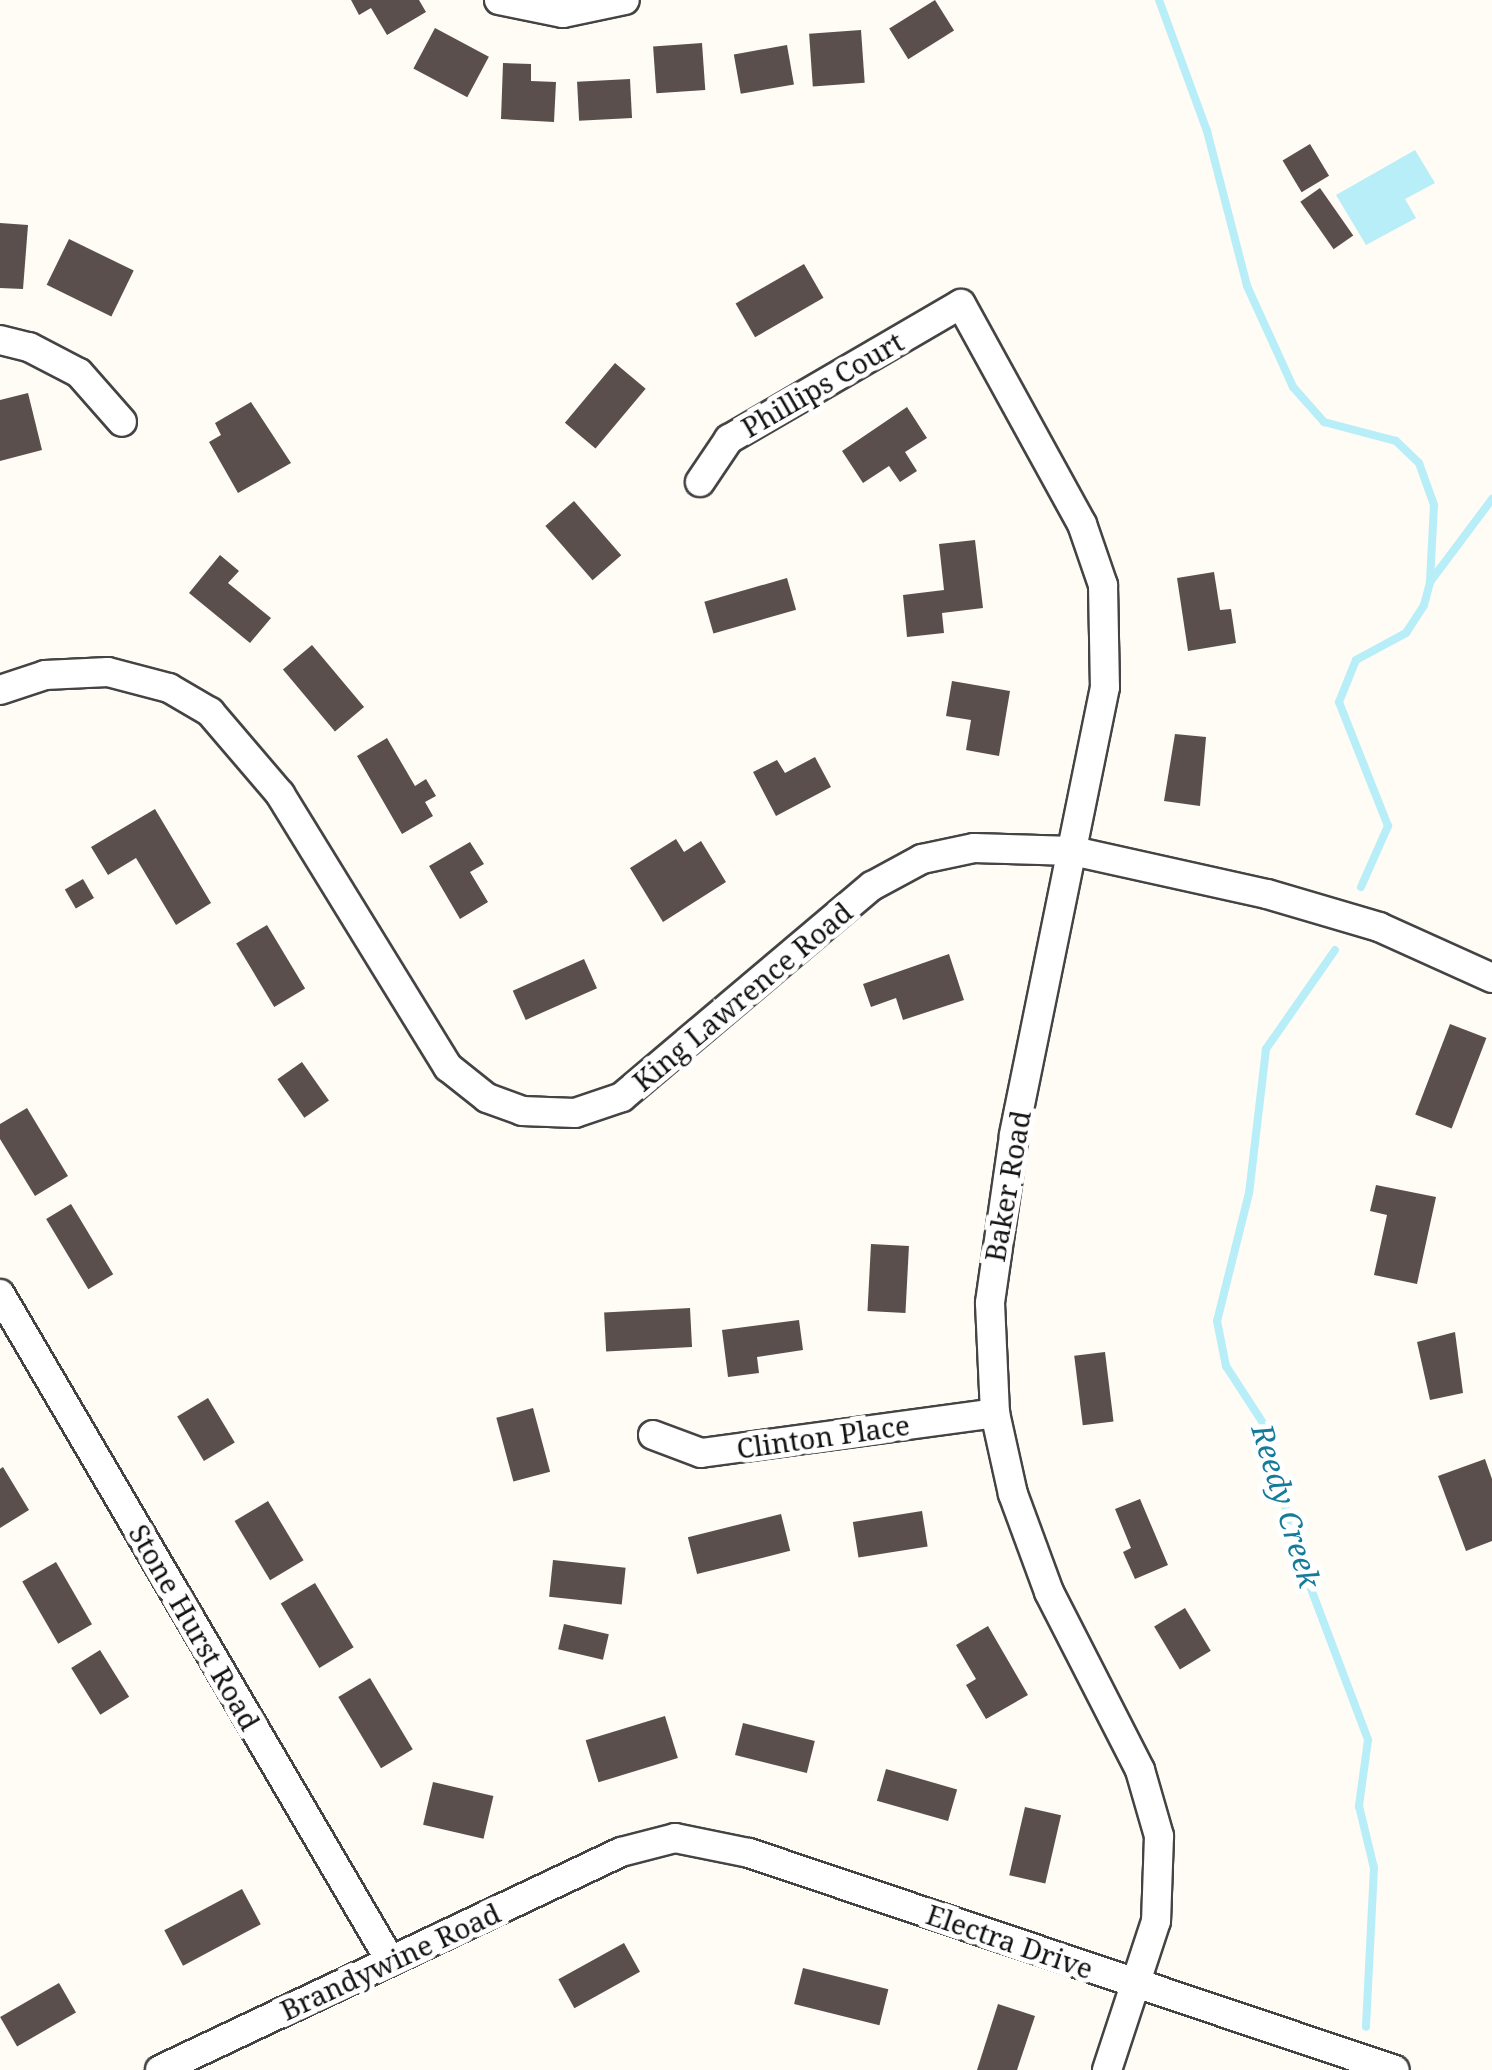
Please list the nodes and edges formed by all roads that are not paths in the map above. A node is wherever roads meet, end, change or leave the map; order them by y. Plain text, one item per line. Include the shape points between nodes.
1 (499, 0) edge
2 (625, 0) edge
3 (960, 304) joint
4 (0, 340) edge
5 (122, 422) dead end
6 (700, 482) dead end
7 (0, 690) edge
8 (1073, 851) junction
9 (1492, 978) edge
10 (0, 1294) edge
11 (995, 1413) junction
12 (653, 1435) dead end
13 (621, 1852) joint
14 (390, 1960) junction
15 (1136, 1983) junction
16 (160, 2070) edge
17 (1107, 2070) edge
18 (1395, 2070) edge

1 - 2 street via 552,12
3 - 6 street, Phillips Court via 729,438
3 - 8 street, Baker Road via 1082,524 1103,585 1104,687
4 - 5 street via 29,346 79,373
7 - 8 street, King Lawrence Road via 58,673 108,672 170,688 210,712 280,794 448,1067 487,1098 548,1115 622,1097 872,886 908,866 974,848
8 - 9 street, King Lawrence Road via 1336,911
8 - 11 street, Baker Road via 998,1220 990,1302
10 - 14 street, Stone Hurst Road
11 - 12 street, Clinton Place via 702,1453
11 - 15 street, Baker Road via 1030,1547 1152,1804 1160,1895
13 - 14 street, Brandywine Road
13 - 15 street, Electra Drive via 675,1838 704,1840
14 - 16 street, Brandywine Road
15 - 17 street, Baker Road
15 - 18 street, Electra Drive

